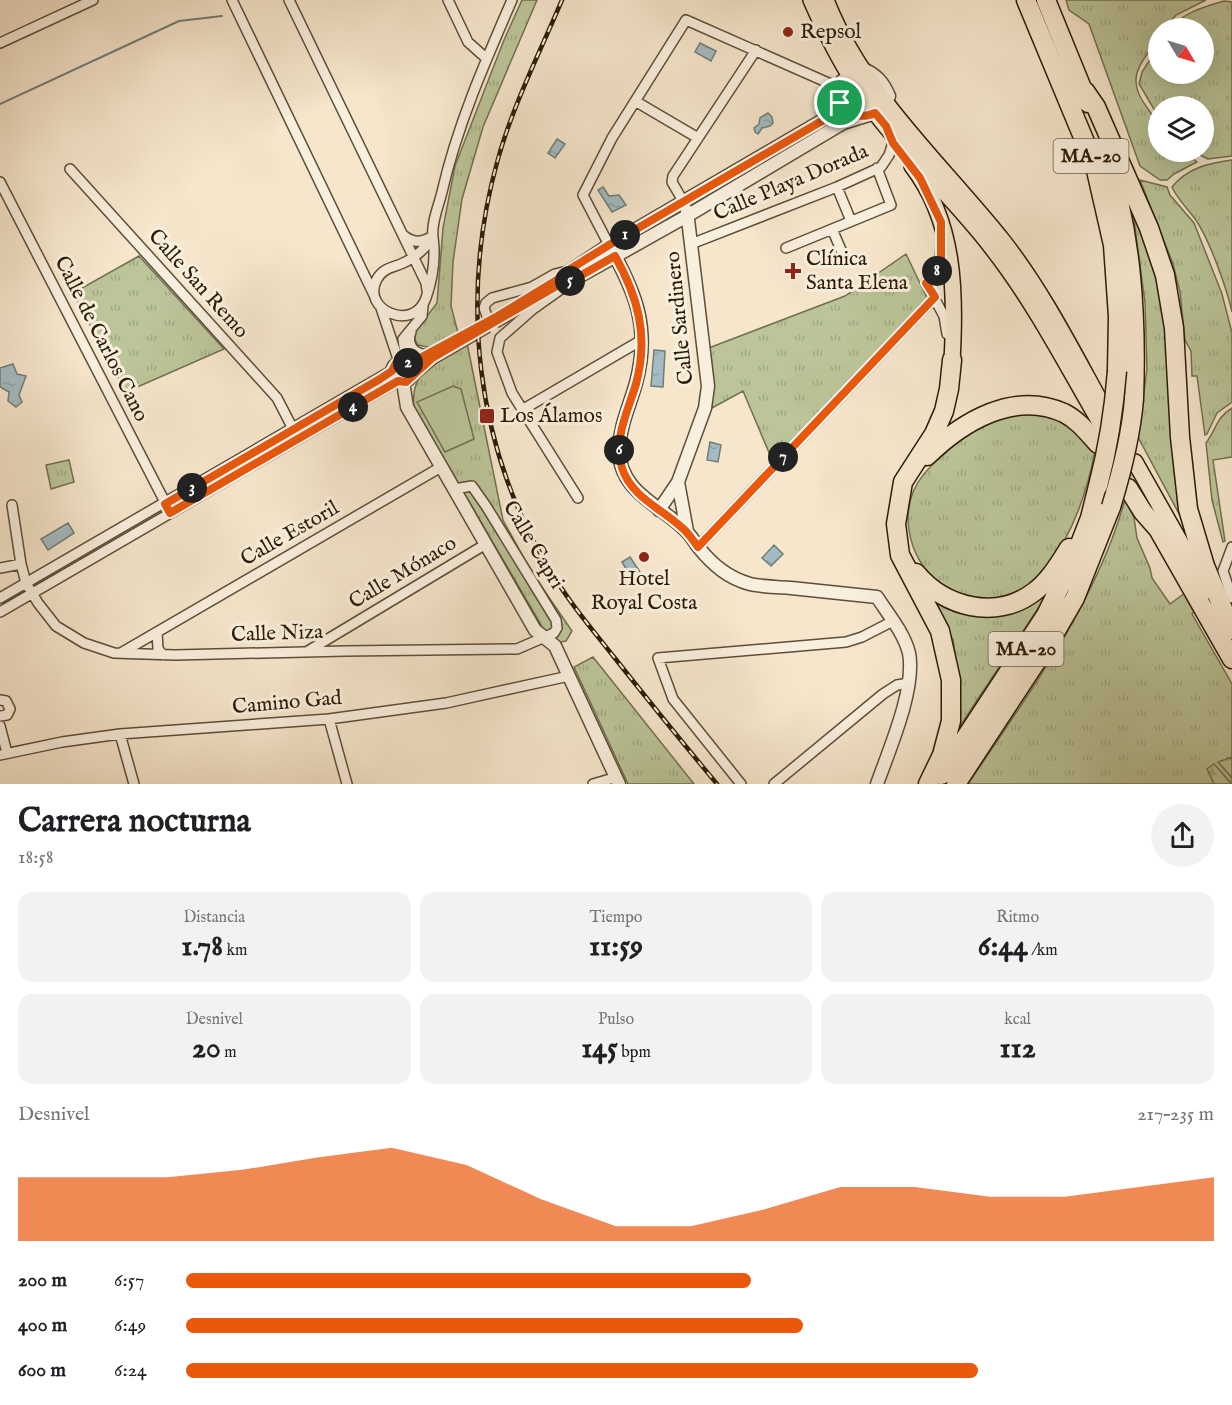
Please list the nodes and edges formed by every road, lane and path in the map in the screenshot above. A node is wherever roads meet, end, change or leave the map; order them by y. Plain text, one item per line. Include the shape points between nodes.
1 (93, 0) edge
2 (232, 0) edge
3 (289, 0) edge
4 (448, 0) edge
5 (512, 0) edge
6 (811, 0) edge
7 (826, 0) edge
8 (1039, 8) edge
9 (1050, 34) junction
10 (0, 43) edge
11 (756, 50) junction
12 (487, 59) junction
13 (850, 74) junction
14 (1085, 91) junction
15 (635, 101) junction
16 (883, 105) junction
17 (838, 109) junction
18 (859, 117) junction
19 (843, 123) junction
20 (886, 126) junction
21 (698, 138) junction
22 (893, 143) junction
23 (878, 168) junction
24 (70, 169) dead end
25 (0, 182) edge
26 (837, 187) junction
27 (682, 201) junction
28 (687, 216) junction
29 (851, 221) junction
30 (941, 222) junction
31 (832, 229) junction
32 (402, 235) junction
33 (433, 236) junction
34 (691, 244) junction
35 (786, 248) dead end
36 (612, 250) junction
37 (413, 257) junction
38 (845, 259) dead end
39 (402, 264) junction
40 (421, 274) junction
41 (570, 276) junction
42 (427, 290) junction
43 (935, 297) junction
44 (379, 304) junction
45 (423, 305) junction
46 (412, 328) junction
47 (500, 338) junction
48 (640, 341) junction
49 (426, 356) junction
50 (952, 360) junction
51 (403, 371) junction
52 (1104, 408) dead end
53 (522, 410) junction
54 (293, 429) junction
55 (1100, 435) joint
56 (1135, 462) tunnel mouth
57 (441, 467) junction
58 (678, 482) junction
59 (1130, 483) tunnel mouth
60 (454, 489) junction
61 (900, 494) junction
62 (1096, 494) junction
63 (578, 498) dead end
64 (165, 504) junction
65 (12, 505) dead end
66 (659, 510) junction
67 (170, 513) junction
68 (687, 531) junction
69 (486, 544) junction
70 (899, 544) junction
71 (698, 547) junction
72 (1232, 547) edge
73 (21, 564) junction
74 (0, 568) edge
75 (26, 583) junction
76 (32, 593) junction
77 (0, 598) edge
78 (1232, 598) edge
79 (0, 612) edge
80 (893, 621) junction
81 (1229, 624) edge
82 (157, 632) junction
83 (340, 633) junction
84 (543, 637) junction
85 (345, 651) junction
86 (307, 652) junction
87 (119, 654) junction
88 (163, 655) junction
89 (1232, 659) edge
90 (569, 676) junction
91 (909, 683) junction
92 (0, 700) edge
93 (0, 716) edge
94 (329, 719) junction
95 (0, 726) edge
96 (120, 734) junction
97 (3, 754) edge
98 (618, 780) edge
99 (134, 784) edge
100 (347, 784) edge
101 (593, 784) edge
102 (741, 784) edge
103 (774, 784) edge
104 (877, 784) edge
105 (928, 784) edge
106 (936, 784) edge
107 (956, 784) edge

1 - 10 street
2 - 44 street
3 - 32 street
4 - 12 street via 468,42
5 - 12 street
6 - 13 main road
7 - 13 main road
8 - 9 highway, MA-20
9 - 14 highway, MA-20
9 - 62 highway, MA-20, bridge via 1095,166 1113,245 1117,283 1114,411
11 - 13 street
11 - 15 street via 686,20
11 - 21 street
12 - 33 street via 452,152
13 - 16 main road
13 - 17 street
13 - 18 street via 853,111
14 - 81 highway via 1131,186 1165,275 1174,328 1188,508 1205,566
14 - 107 highway, MA-20, bridge via 1118,195 1129,246 1136,345 1132,425 1111,507 1070,607
15 - 21 street
15 - 36 street via 584,195
16 - 18 street via 866,117
16 - 20 main road
16 - 52 main road via 998,236 1029,279
17 - 19 street via 845,113
17 - 27 street
18 - 19 street
19 - 28 street
20 - 22 main road
20 - 55 main road via 971,221 1019,285
21 - 27 street via 673,176
22 - 23 street, Calle Playa Dorada
22 - 30 main road via 920,178
23 - 26 street, Calle Playa Dorada
23 - 29 street via 891,205
24 - 54 street, Calle San Remo via 277,398
25 - 64 street, Calle de Carlos Cano
26 - 29 street
26 - 34 street, Calle Playa Dorada
27 - 28 street, Calle Sardinero
27 - 36 street
28 - 34 street, Calle Sardinero
28 - 36 street
29 - 31 street
30 - 43 street via 941,260 938,271 926,283
30 - 50 main road via 954,284
31 - 35 street
31 - 38 street
32 - 33 street via 422,242
32 - 37 street
33 - 37 street
33 - 42 street via 432,281
34 - 58 street, Calle Sardinero via 708,386 705,408
36 - 41 street
36 - 48 street via 634,292
37 - 39 street
37 - 40 street
39 - 40 street
39 - 44 street via 383,271 376,281 374,291
40 - 42 street
41 - 47 street via 563,290 533,309
41 - 47 street, bridge via 555,273 532,287 486,303 487,316
41 - 49 street
41 - 51 street via 432,358
42 - 45 street
43 - 50 street via 945,316
43 - 71 street
44 - 45 street via 390,315 400,317
44 - 51 street
45 - 46 street via 422,316
46 - 49 street via 410,344
46 - 51 street via 403,339
47 - 53 street via 497,352
48 - 53 street
48 - 66 street via 641,360 619,450 631,486
49 - 51 street
50 - 61 highway via 944,411
51 - 54 street
51 - 57 street, Calle Capri via 407,407
51 - 67 street
53 - 63 street
54 - 64 street
55 - 61 highway via 1057,411 1033,405 1003,408 964,426 944,441
56 - 81 main road
57 - 60 street, Calle Capri
57 - 82 street, Calle Estoril
58 - 66 street, Calle Sardinero
58 - 68 street
59 - 89 highway via 1143,512 1158,529
60 - 69 street, Calle Capri
60 - 84 street, Calle Capri via 472,486 556,620 554,633
61 - 70 highway via 896,524
62 - 70 highway via 1071,546 1046,580 1033,593 1000,606 968,606 937,593 914,569
62 - 106 highway, MA-20 via 1076,554 1046,615
64 - 67 street, Calle de Carlos Cano
64 - 75 street
65 - 73 street, Calle Niza
66 - 68 street
67 - 76 street
68 - 71 street
69 - 83 street, Calle Mónaco
69 - 84 street, Calle Capri via 535,630
70 - 105 highway via 900,555 940,631 951,680 951,721 942,755
71 - 80 street via 728,576 752,584 877,597
72 - 78 street via 1223,571
73 - 74 street
73 - 75 street, Calle Niza
75 - 76 street, Calle Niza
75 - 77 street
76 - 79 street
76 - 87 street, Calle Niza via 56,626 84,643
80 - 91 street via 909,655
80 - 102 street via 846,642 658,658 673,699
82 - 87 street, Calle Estoril
82 - 88 street via 158,649
83 - 85 street, Calle Mónaco
83 - 86 street, Calle Mónaco
84 - 85 street, Calle Niza via 517,649
84 - 90 street, Calle Capri via 555,646
85 - 86 street, Calle Niza
86 - 88 street, Calle Niza
87 - 88 street, Calle Niza
90 - 94 street, Camino Gad via 446,703
90 - 98 street, Calle Capri
91 - 103 street via 897,685 884,694
91 - 104 street
92 - 93 street via 6,701 10,709 7,715
94 - 96 street, Camino Gad
94 - 100 street
95 - 97 street
96 - 97 street, Camino Gad
96 - 99 street
98 - 101 street

